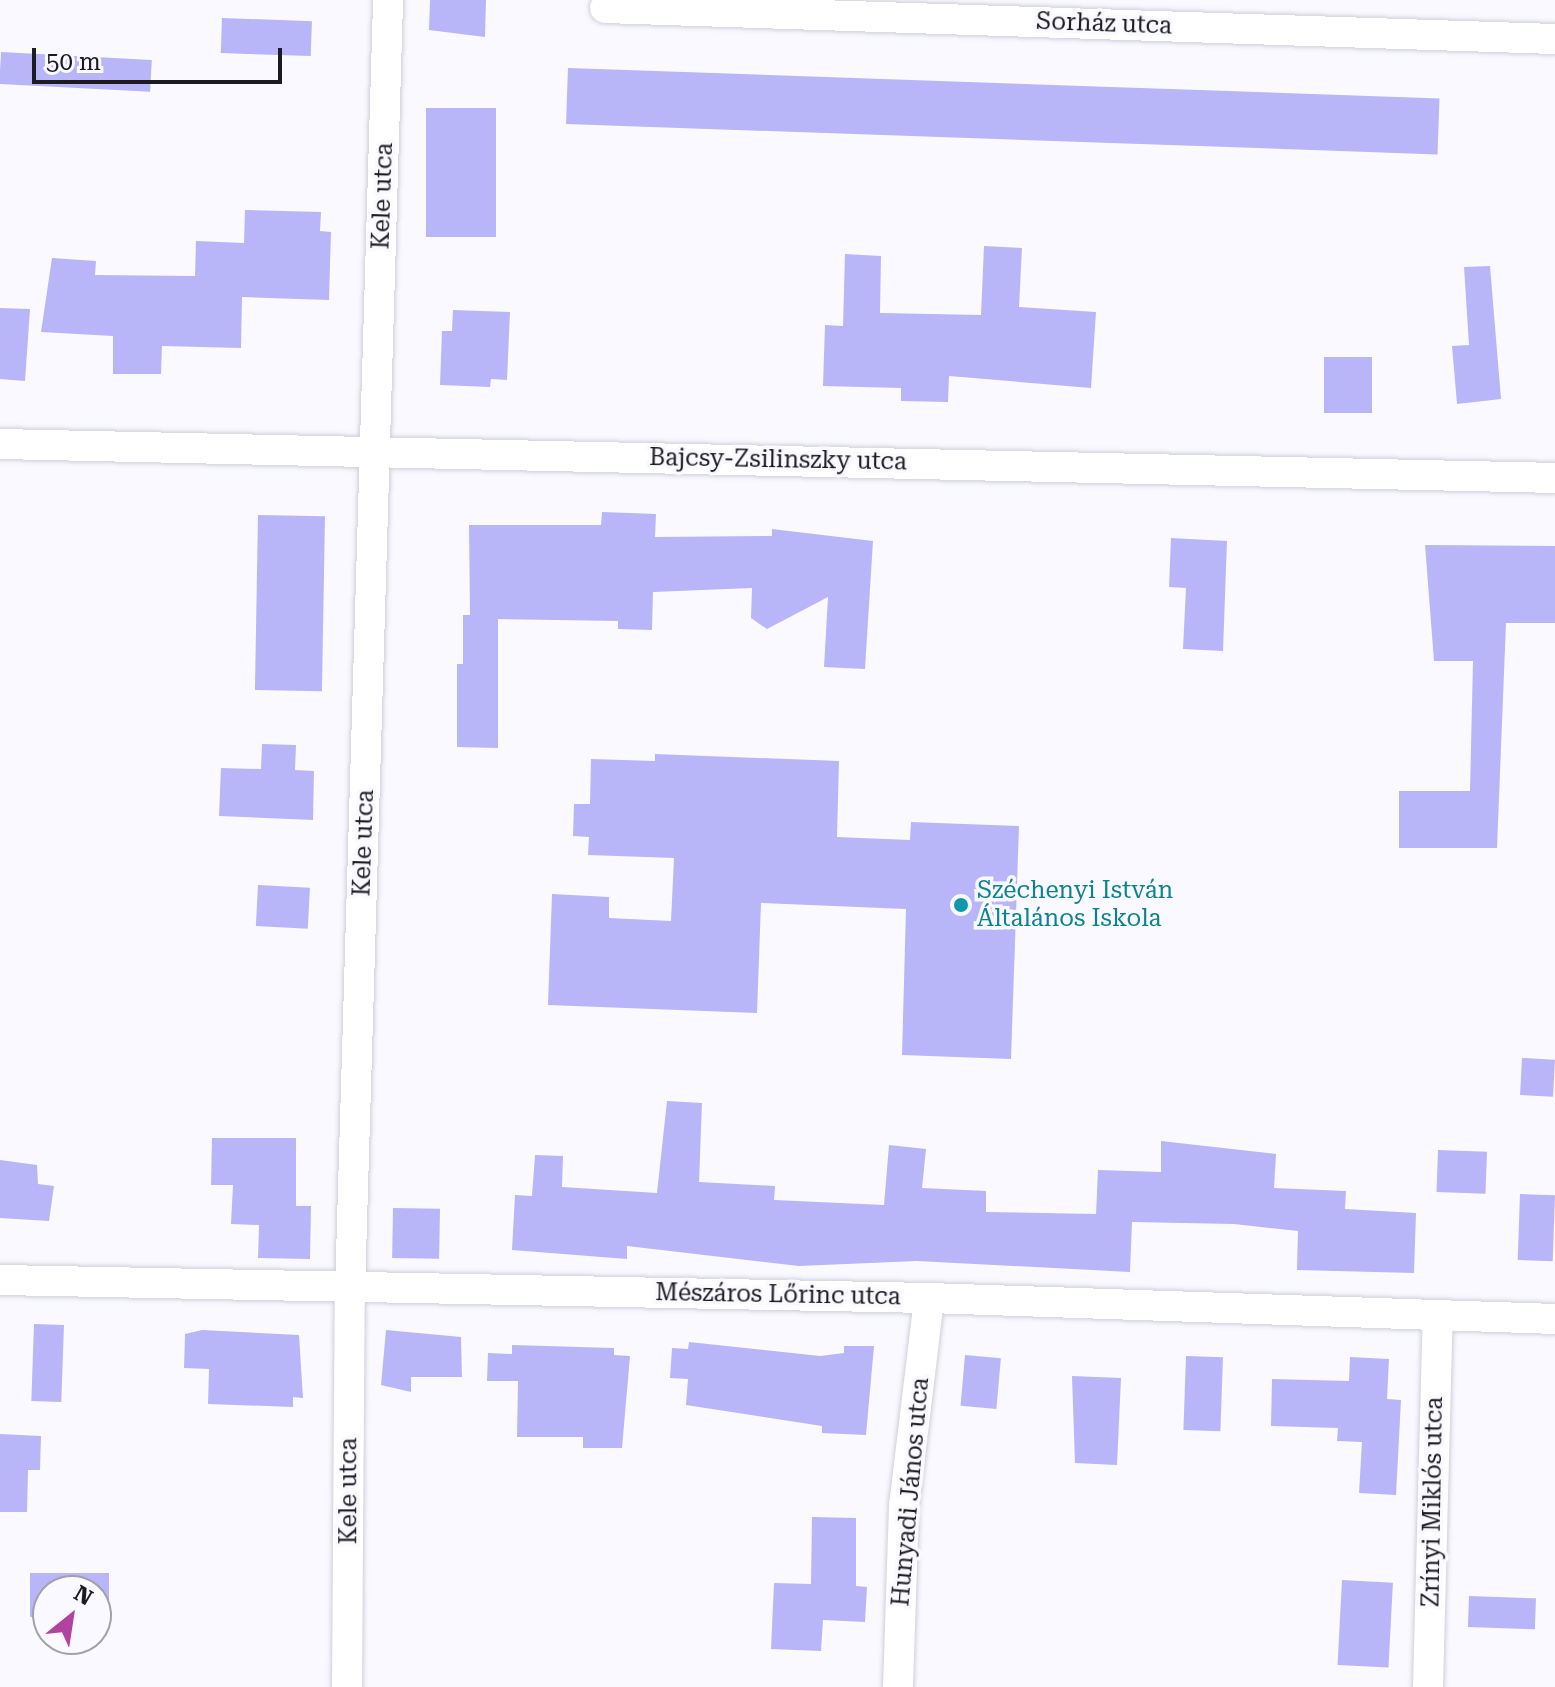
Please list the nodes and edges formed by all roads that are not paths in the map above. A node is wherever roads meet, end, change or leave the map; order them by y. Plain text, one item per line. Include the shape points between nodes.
1 (388, 0) edge
2 (794, 7) edge
3 (605, 8) dead end
4 (1135, 13) edge
5 (1555, 39) edge
6 (0, 444) edge
7 (376, 451) junction
8 (1555, 478) edge
9 (0, 1280) edge
10 (350, 1290) junction
11 (929, 1298) junction
12 (1438, 1317) junction
13 (1555, 1319) edge
14 (347, 1687) edge
15 (898, 1687) edge
16 (1428, 1687) edge

1 - 7 street, Kele utca
2 - 3 street, Sorház utca
2 - 4 street, Sorház utca
4 - 5 street, Sorház utca
6 - 7 street, Bajcsy-Zsilinszky utca
7 - 8 street, Bajcsy-Zsilinszky utca
7 - 10 street, Kele utca
9 - 10 street, Mészáros Lőrinc utca
10 - 11 street, Mészáros Lőrinc utca
10 - 14 street, Kele utca
11 - 12 street, Mészáros Lőrinc utca
11 - 15 street, Hunyadi János utca via 904,1506
12 - 13 street, Mészáros Lőrinc utca
12 - 16 street, Zrínyi Miklós utca

